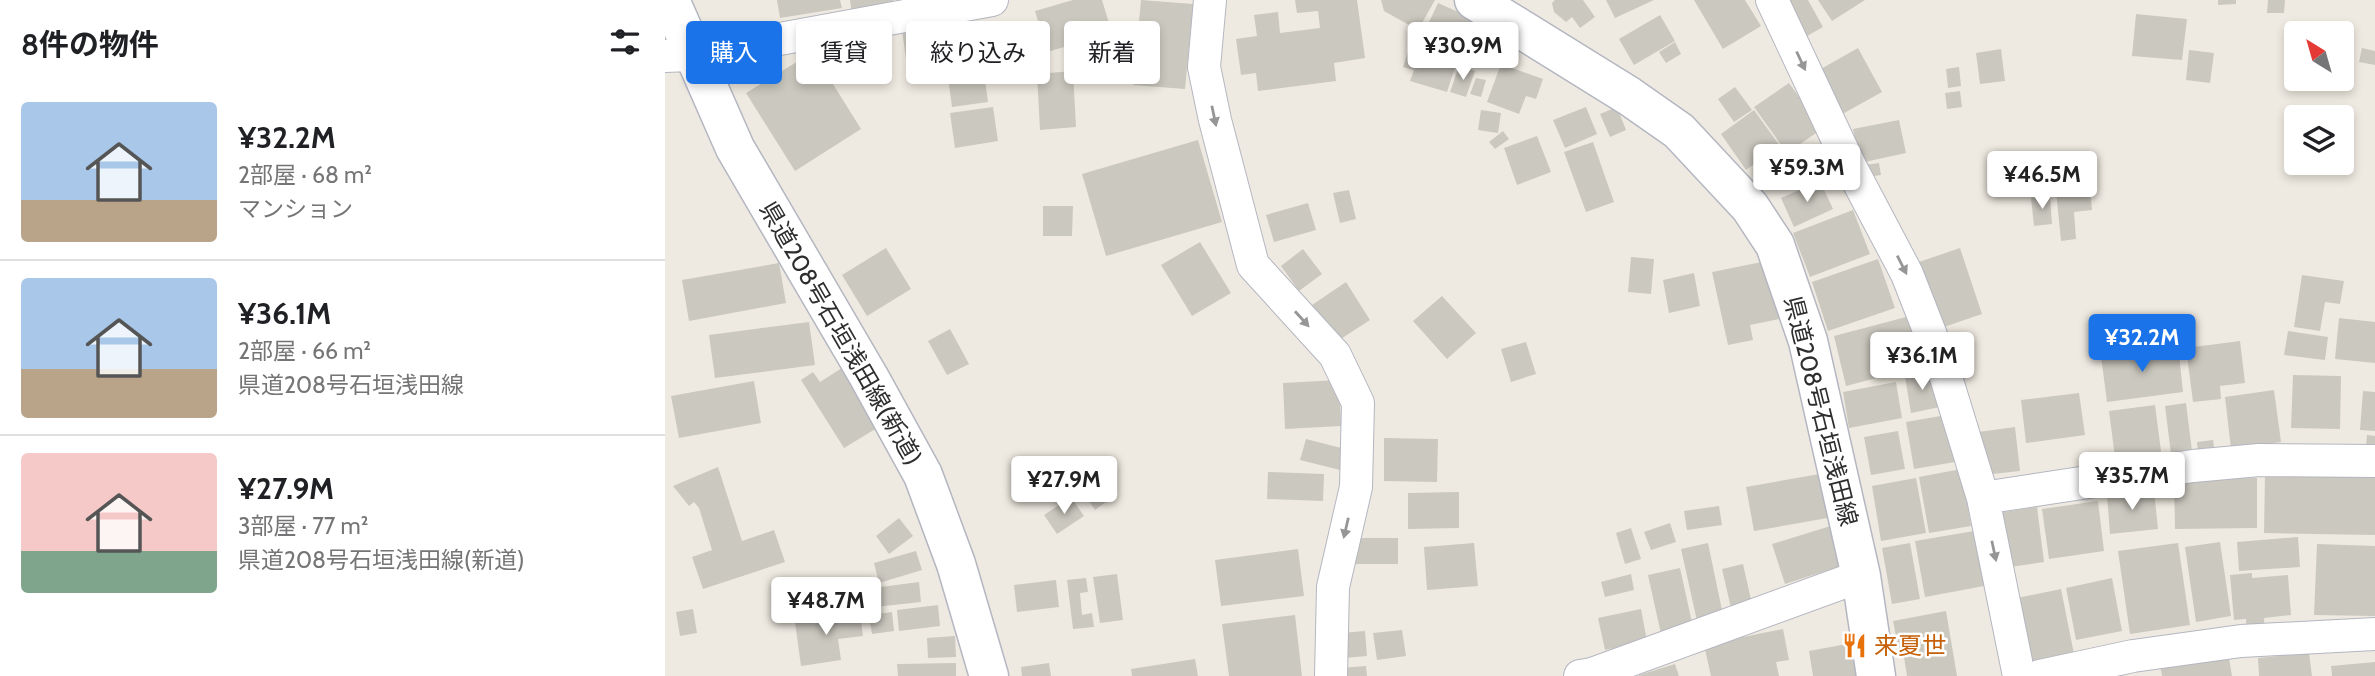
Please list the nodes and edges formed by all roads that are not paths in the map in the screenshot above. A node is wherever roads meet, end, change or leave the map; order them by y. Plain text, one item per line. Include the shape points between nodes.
1 (670, 0) edge
2 (992, 0) edge
3 (1210, 0) edge
4 (1474, 0) edge
5 (1772, 0) edge
6 (678, 55) edge
7 (2375, 461) edge
8 (1983, 498) junction
9 (1861, 576) junction
10 (2375, 634) edge
11 (989, 676) edge
12 (1331, 676) edge
13 (1580, 676) edge
14 (1876, 676) edge
15 (2019, 676) edge
16 (2040, 676) edge

1 - 6 main road, 県道208号石垣浅田線(新道)
2 - 6 street
3 -> 12 street via 1204,67 1253,265 1335,355 1358,403 1356,487 1333,587
4 - 9 main road, 県道208号石垣浅田線 via 1679,131 1750,207 1775,245 1808,341
5 -> 8 street via 1907,274 1941,361
6 - 11 main road, 県道208号石垣浅田線(新道) via 923,475 956,564
7 - 8 street via 2259,460 2193,466
8 -> 15 street
9 - 13 street
9 - 14 main road, 県道208号石垣浅田線
10 - 16 street via 2241,641 2133,656

